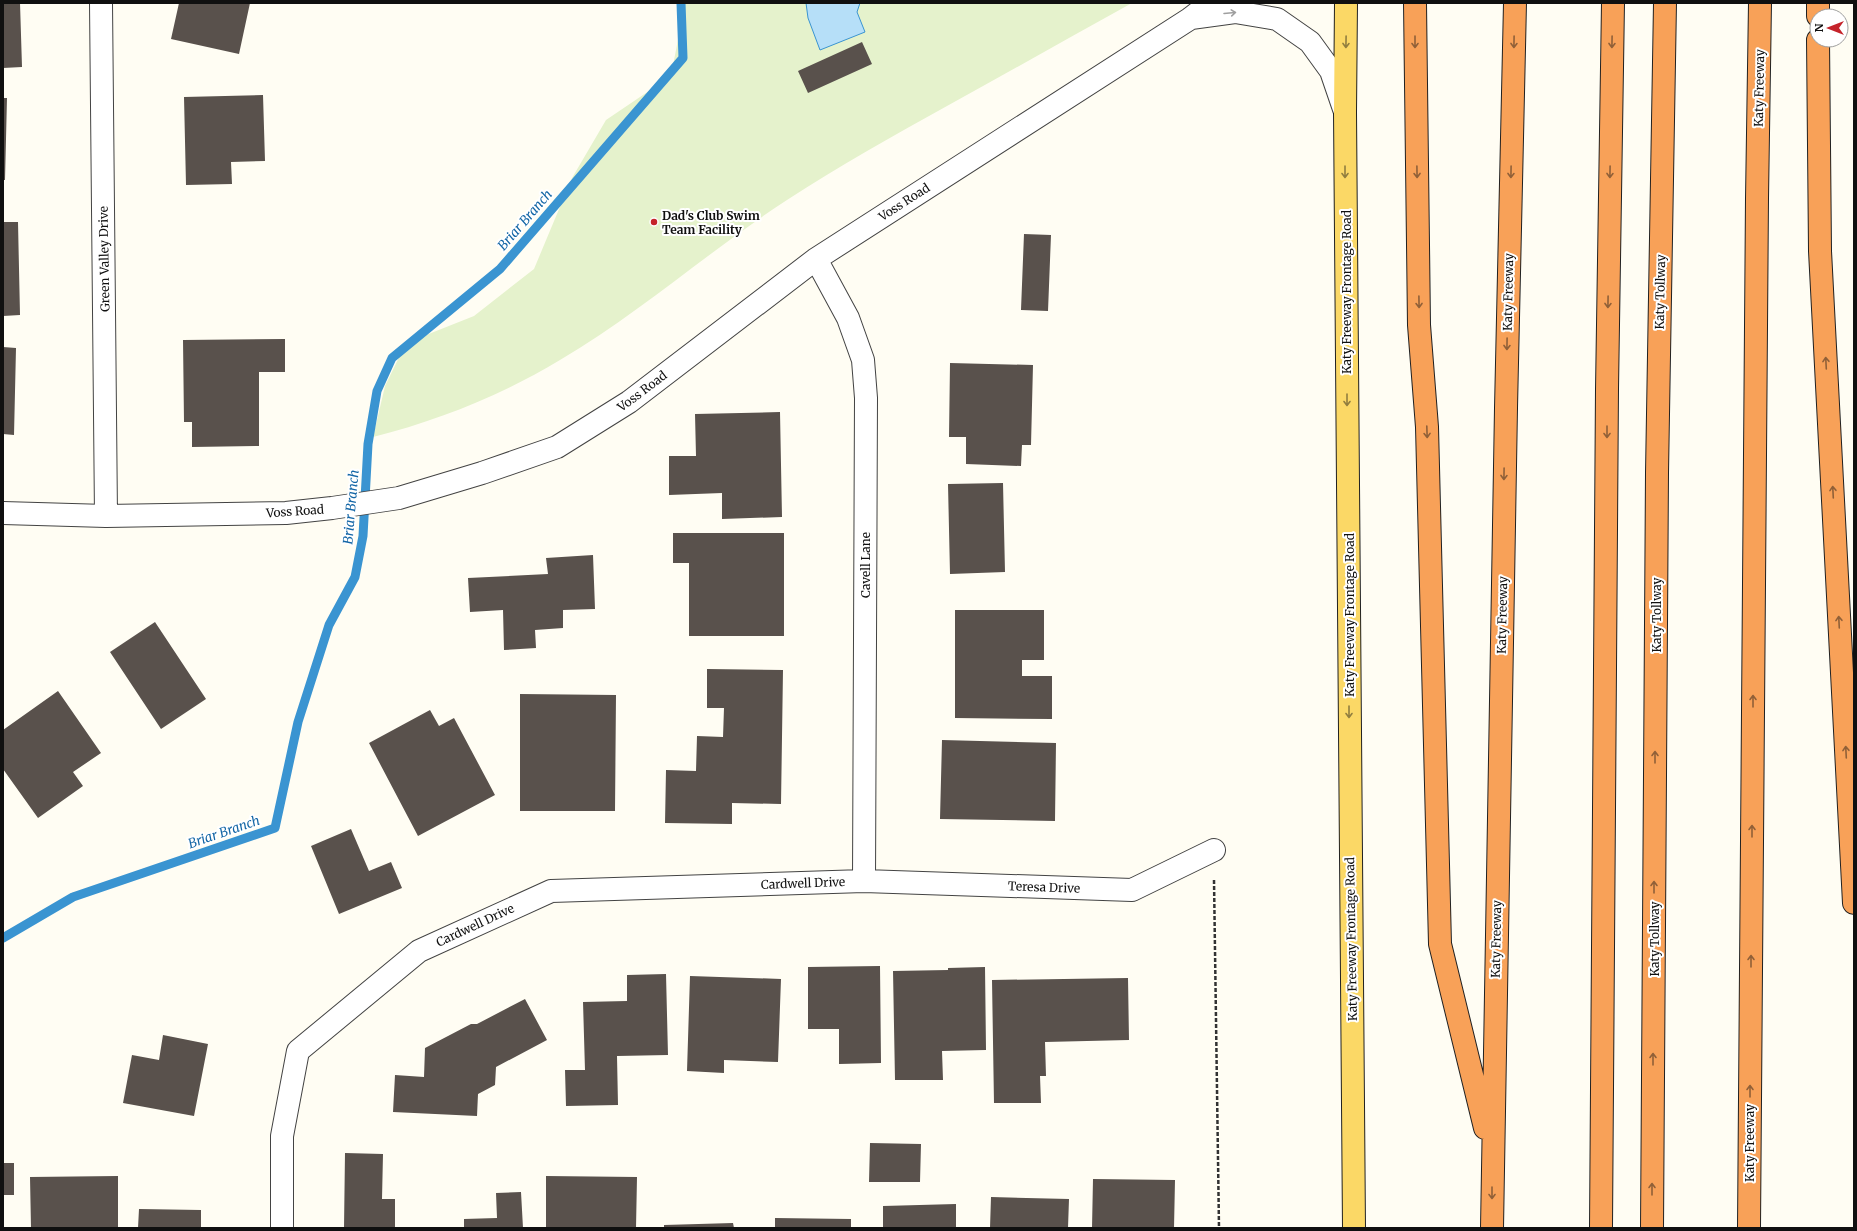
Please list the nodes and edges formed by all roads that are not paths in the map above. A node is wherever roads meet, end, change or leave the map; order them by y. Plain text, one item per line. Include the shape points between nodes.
1 (101, 3) edge
2 (1210, 3) edge
3 (1346, 3) edge
4 (1415, 3) edge
5 (1515, 3) edge
6 (1612, 3) edge
7 (1665, 3) edge
8 (1760, 3) edge
9 (1191, 18) junction
10 (1818, 48) edge
11 (1345, 112) junction
12 (816, 259) junction
13 (3, 513) edge
14 (106, 516) junction
15 (1214, 850) road end
16 (864, 882) junction
17 (1854, 903) edge
18 (1492, 1158) junction
19 (282, 1228) edge
20 (1354, 1228) edge
21 (1492, 1228) edge
22 (1601, 1228) edge
23 (1652, 1228) edge
24 (1748, 1228) edge

1 - 14 street, Green Valley Drive
2 - 9 street, Voss Road
3 -> 11 main road, Katy Freeway Frontage Road
4 -> 18 highway via 1419,325 1427,427 1440,944
5 -> 18 highway, Katy Freeway
6 -> 22 highway
23 -> 7 highway, Katy Tollway via 1657,474
24 -> 8 highway, Katy Freeway
9 -> 11 street, Voss Road via 1235,12 1277,19 1310,42 1331,70
9 - 12 street, Voss Road
17 -> 10 highway via 1820,251
11 -> 20 main road, Katy Freeway Frontage Road
12 - 14 street, Voss Road via 629,402 557,447 399,498 286,513
12 - 16 street, Cavell Lane via 848,318 863,360 866,398
13 - 14 street, Voss Road
15 - 16 street, Teresa Drive via 1132,890
16 - 19 street, Cardwell Drive via 551,891 419,951 298,1051 282,1136
18 -> 21 highway, Katy Freeway

